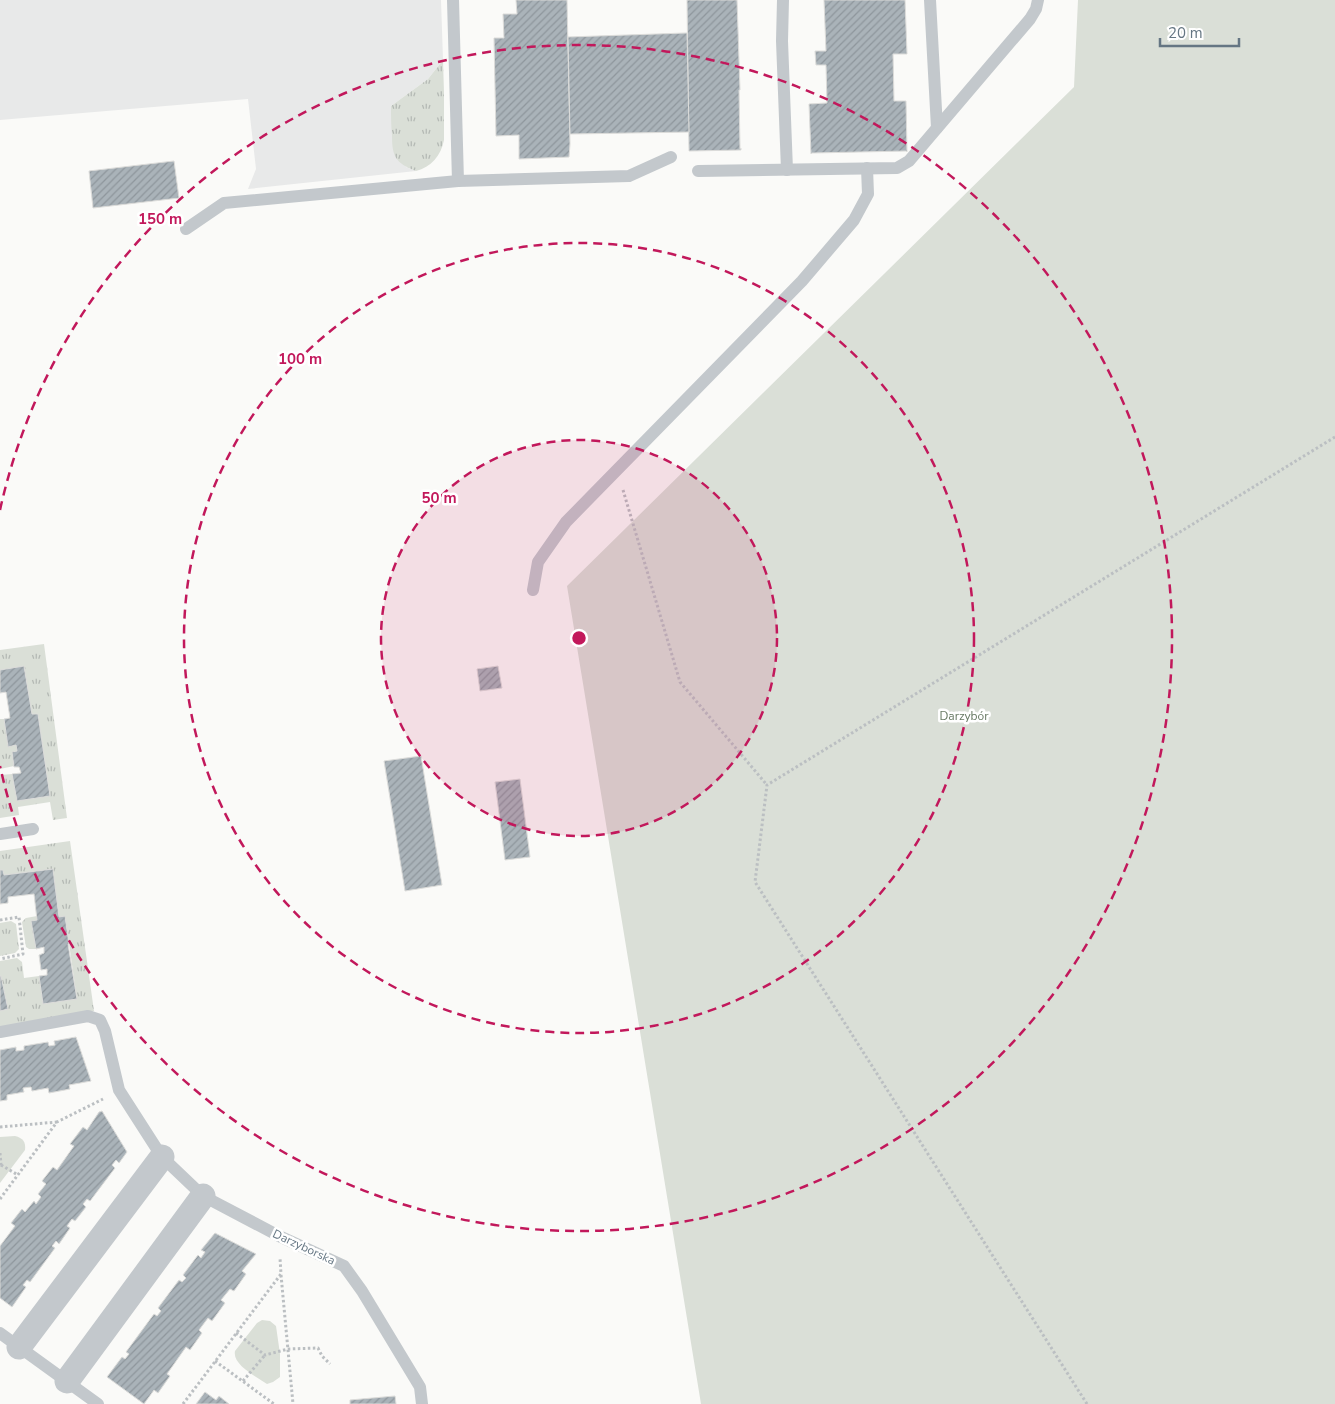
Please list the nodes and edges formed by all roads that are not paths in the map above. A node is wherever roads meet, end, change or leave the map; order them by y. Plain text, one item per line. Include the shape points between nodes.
1 (453, 0) edge
2 (783, 0) edge
3 (930, 0) edge
4 (1038, 0) edge
5 (937, 128) junction
6 (671, 157) dead end
7 (867, 168) junction
8 (787, 170) junction
9 (698, 171) dead end
10 (458, 181) junction
11 (186, 229) dead end
12 (533, 590) dead end
13 (33, 829) dead end
14 (0, 834) edge
15 (0, 1032) edge
16 (162, 1157) junction
17 (203, 1196) junction
18 (10, 1340) edge
19 (67, 1381) junction
20 (98, 1404) edge
21 (422, 1404) edge

1 - 10 lane
2 - 8 lane
3 - 5 lane
4 - 5 lane via 1030,18
5 - 7 lane via 909,161 897,168
6 - 10 lane via 629,176
7 - 8 lane
7 - 12 lane via 868,194 854,220 802,281 566,522 538,562
8 - 9 lane
10 - 11 lane via 224,203
13 - 14 lane
15 - 16 lane, Darzyborska via 88,1016 100,1020 119,1090
16 - 17 lane, Darzyborska
16 - 18 street
17 - 19 street
17 - 21 lane, Darzyborska via 344,1266 420,1387
18 - 19 lane
19 - 20 lane

